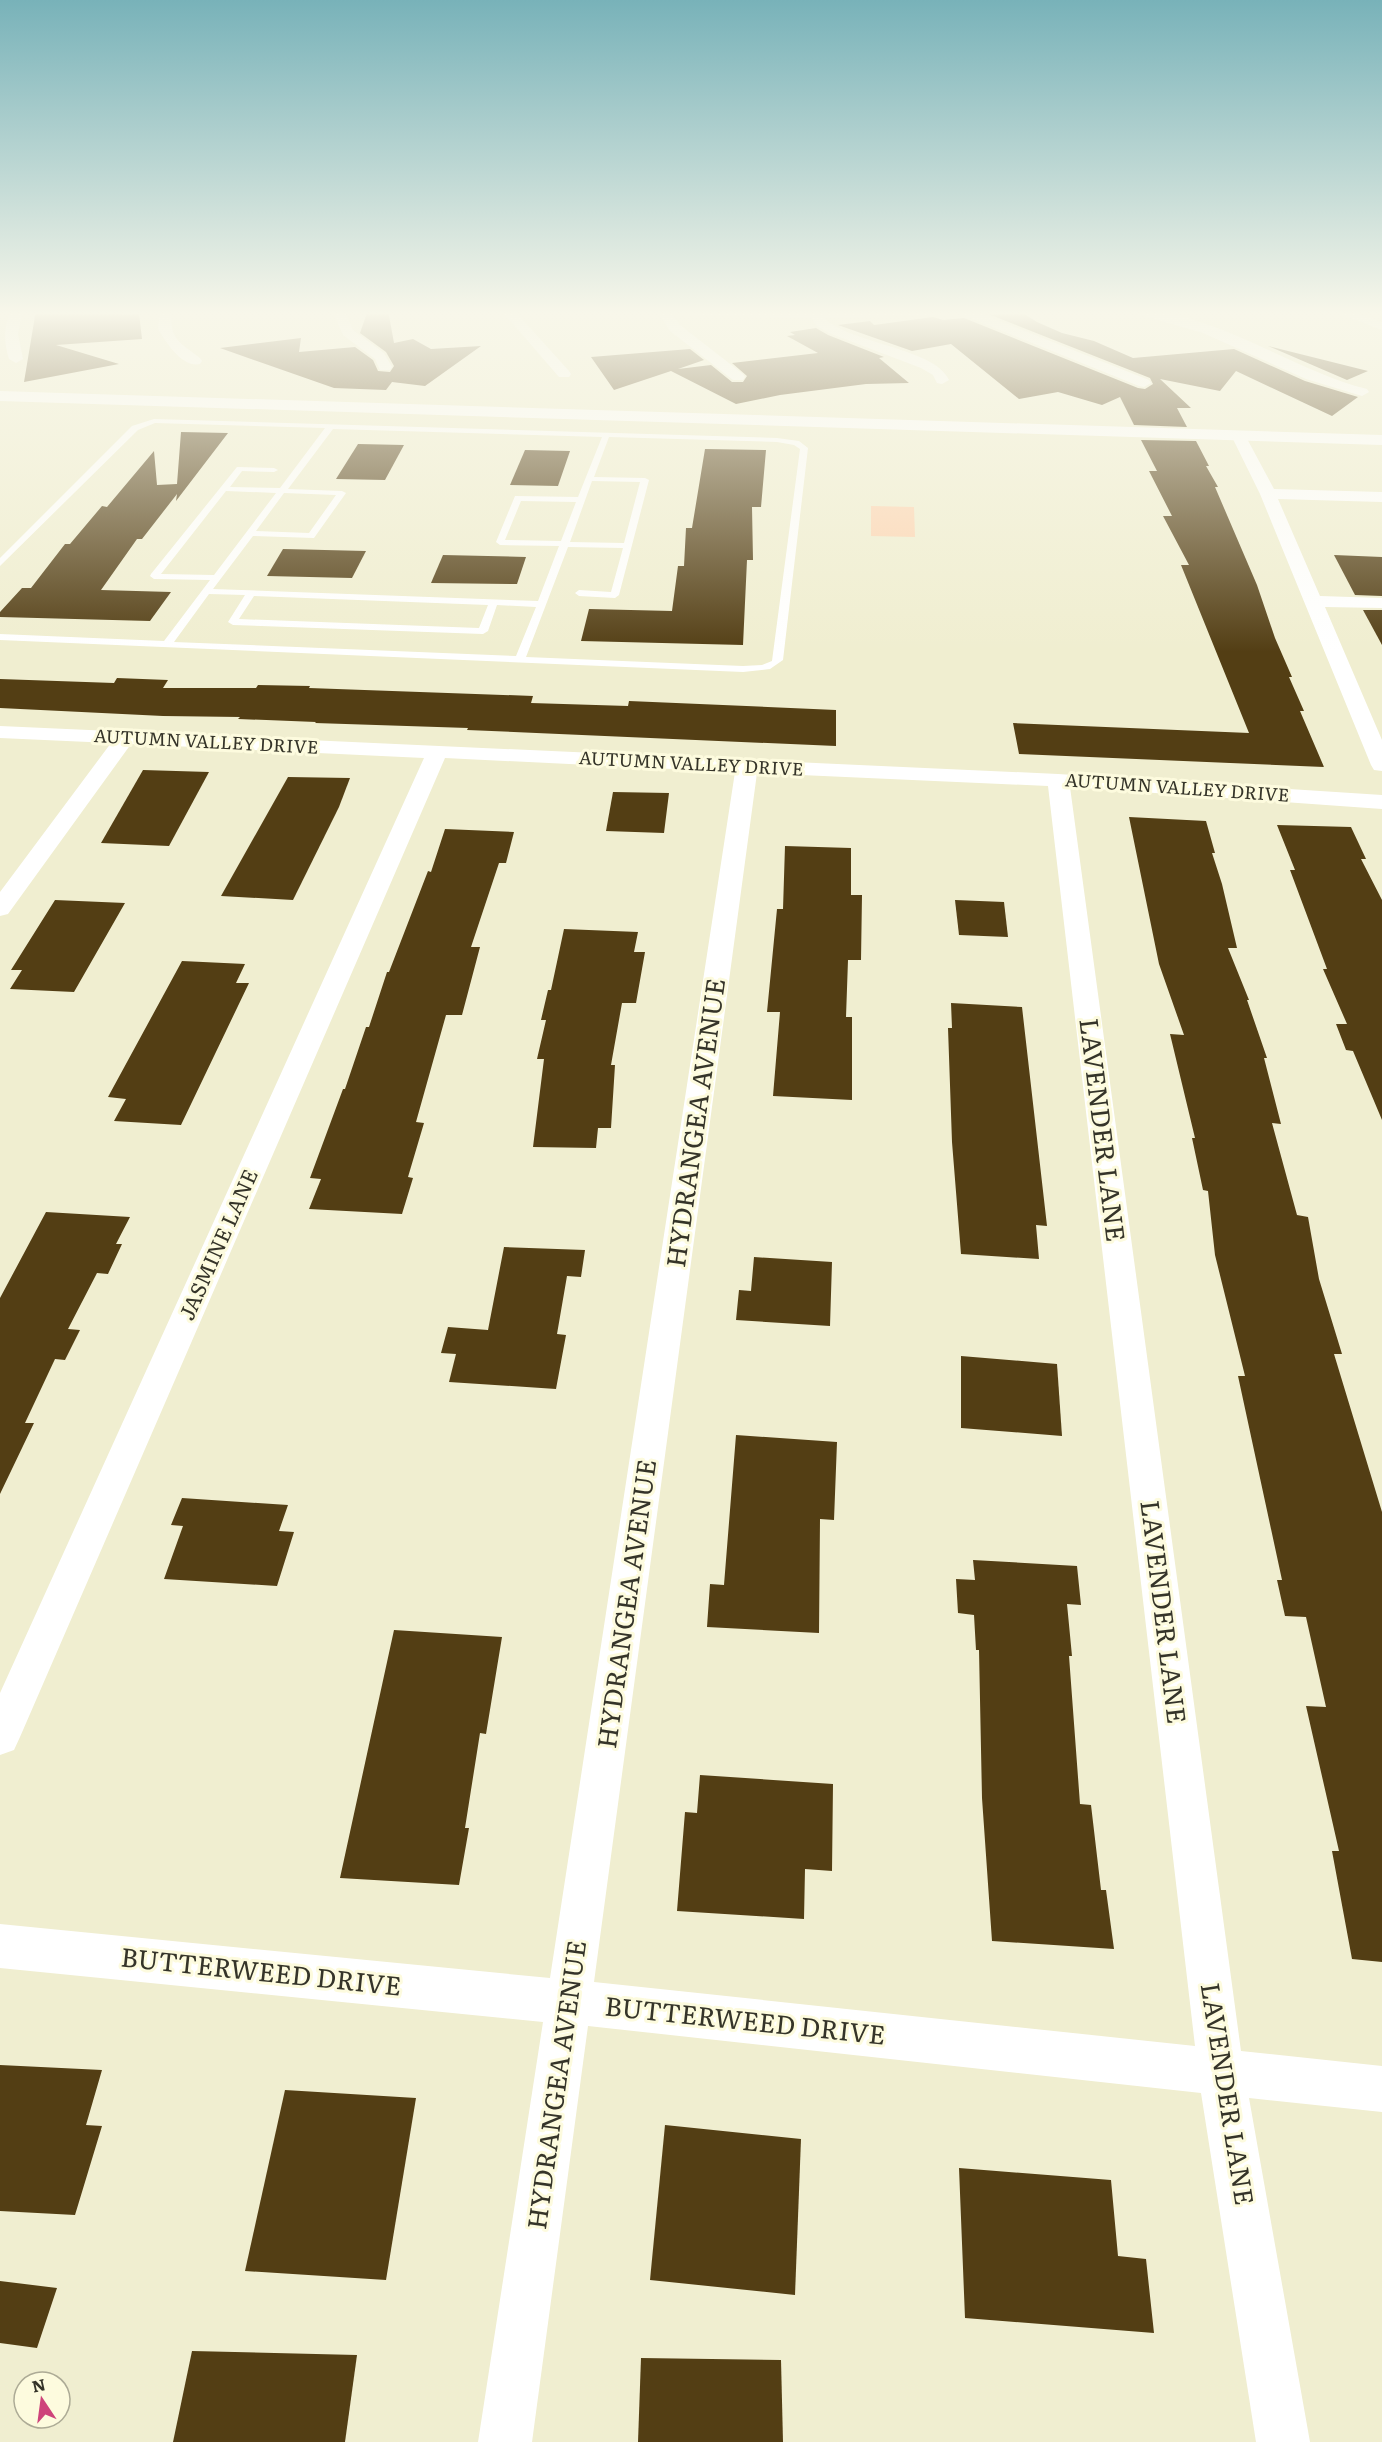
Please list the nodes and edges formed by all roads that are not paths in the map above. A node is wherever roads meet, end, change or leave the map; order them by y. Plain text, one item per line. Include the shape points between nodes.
1 (142, 424) edge
2 (245, 424) edge
3 (380, 424) edge
4 (462, 424) edge
5 (506, 424) edge
6 (904, 424) edge
7 (330, 427) junction
8 (502, 433) junction
9 (1238, 435) junction
10 (606, 436) junction
11 (1382, 440) edge
12 (274, 470) dead end
13 (589, 479) junction
14 (224, 489) junction
15 (282, 491) junction
16 (1268, 494) junction
17 (1382, 497) edge
18 (581, 500) junction
19 (251, 533) junction
20 (564, 544) junction
21 (628, 546) junction
22 (0, 563) edge
23 (217, 578) junction
24 (207, 591) junction
25 (251, 593) junction
26 (579, 593) dead end
27 (1313, 601) junction
28 (494, 602) junction
29 (1382, 603) edge
30 (541, 604) junction
31 (0, 637) edge
32 (167, 644) junction
33 (520, 659) junction
34 (0, 732) edge
35 (125, 738) junction
36 (1376, 738) edge
37 (437, 752) junction
38 (1382, 765) edge
39 (747, 766) junction
40 (1058, 780) junction
41 (1382, 802) edge
42 (0, 909) edge
43 (0, 1737) edge
44 (0, 1946) edge
45 (570, 2002) junction
46 (1221, 2072) junction
47 (1382, 2089) edge
48 (505, 2442) edge
49 (1283, 2442) edge

1 - 22 lane
2 - 7 lane
3 - 7 lane
4 - 8 lane
5 - 8 lane
6 - 9 street
7 - 15 lane
8 - 10 lane
9 - 11 street
9 - 16 street
10 - 13 lane
10 - 33 lane via 777,440 804,448 778,660 767,668 743,669
12 - 14 lane via 240,469
13 - 18 lane
13 - 21 lane via 645,480
14 - 15 lane
14 - 23 lane via 154,576
15 - 19 lane
15 - 19 lane via 342,493 311,536
16 - 17 street
16 - 27 street
18 - 20 lane
18 - 20 lane via 518,498 500,542
19 - 23 lane
20 - 21 lane
20 - 30 lane
21 - 26 lane via 615,595
23 - 24 lane
24 - 25 lane
24 - 32 lane
25 - 28 lane
25 - 28 lane via 233,622 483,632
27 - 29 street
27 - 36 street
28 - 30 lane
30 - 33 lane
31 - 32 lane
32 - 33 lane
34 - 35 street, AUTUMN VALLEY DRIVE
35 - 37 street, AUTUMN VALLEY DRIVE
35 - 42 street
36 - 38 street
37 - 39 street, AUTUMN VALLEY DRIVE
37 - 43 street, JASMINE LANE
39 - 40 street, AUTUMN VALLEY DRIVE
39 - 45 street, HYDRANGEA AVENUE
40 - 41 street, AUTUMN VALLEY DRIVE
40 - 46 street, LAVENDER LANE
44 - 45 street, BUTTERWEED DRIVE
45 - 46 street, BUTTERWEED DRIVE
45 - 48 street, HYDRANGEA AVENUE
46 - 47 street, BUTTERWEED DRIVE
46 - 49 street, LAVENDER LANE

